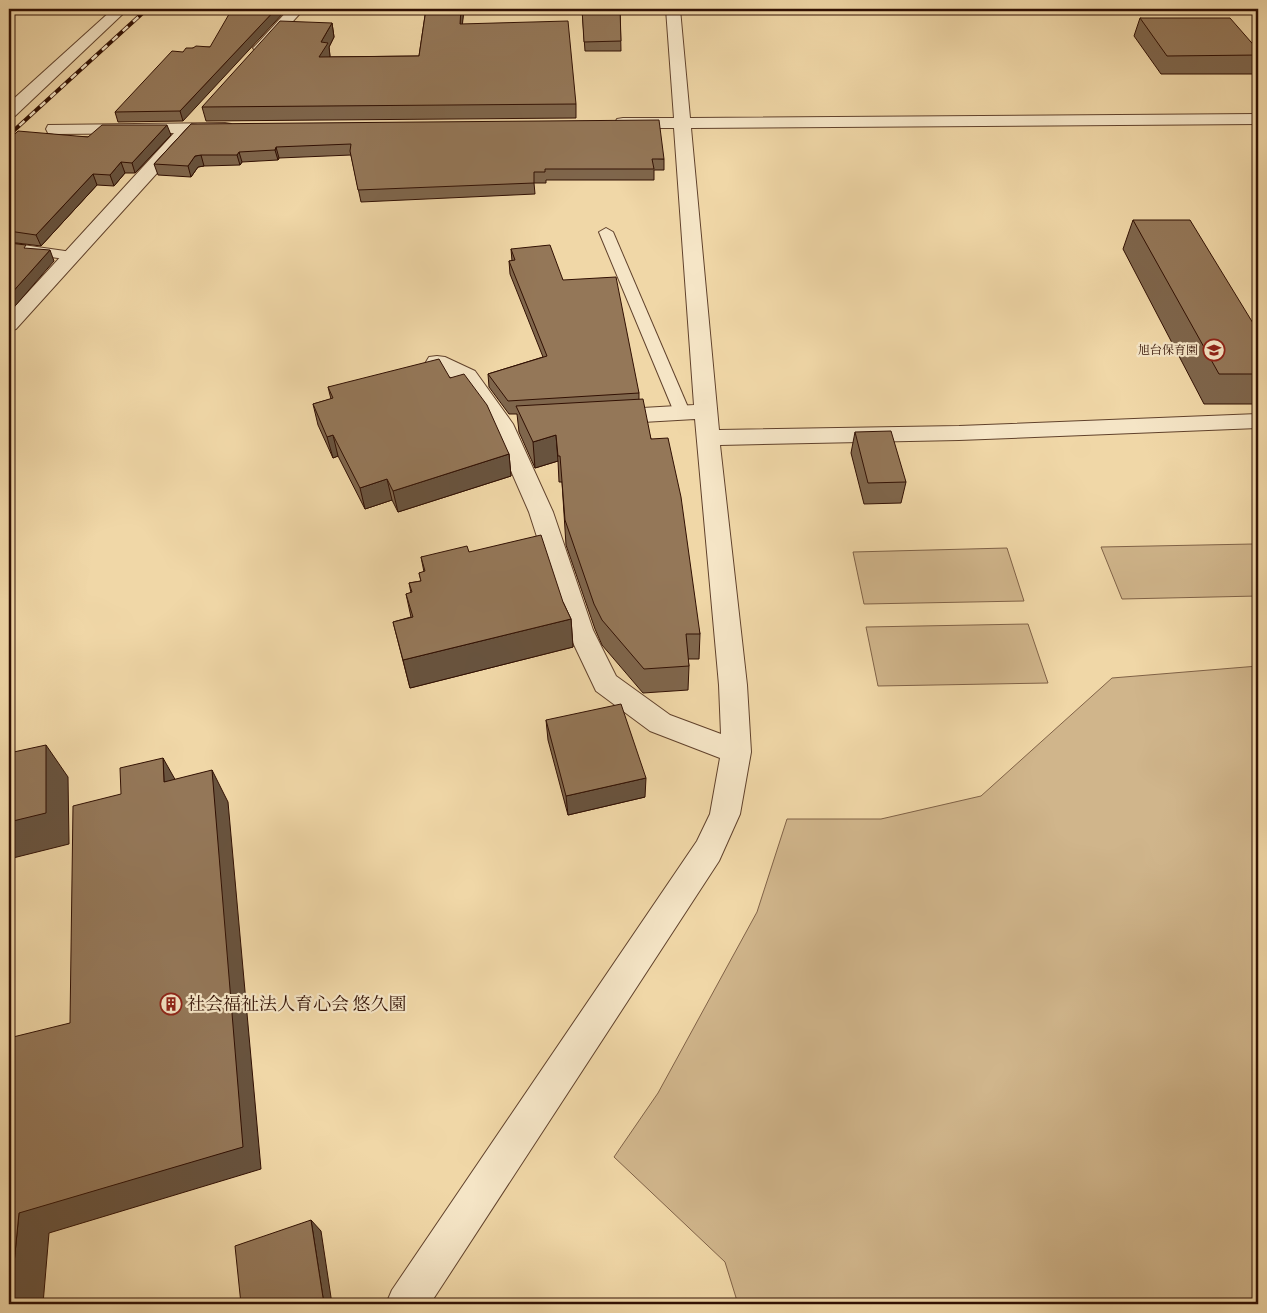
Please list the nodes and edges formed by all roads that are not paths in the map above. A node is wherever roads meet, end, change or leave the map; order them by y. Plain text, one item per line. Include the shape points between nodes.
1 (121, 9) edge
2 (297, 9) edge
3 (673, 9) edge
4 (252, 58) edge
5 (9, 112) edge
6 (201, 114) edge
7 (1258, 119) edge
8 (682, 123) junction
9 (603, 124) edge
10 (188, 128) junction
11 (238, 128) edge
12 (54, 129) dead end
13 (606, 232) dead end
14 (9, 247) edge
15 (72, 256) junction
16 (9, 326) edge
17 (438, 362) edge
18 (588, 419) edge
19 (699, 420) junction
20 (1258, 421) edge
21 (736, 752) junction
22 (406, 1304) edge

1 - 5 street
2 - 4 street
3 - 8 street
6 - 10 street
7 - 8 street
8 - 9 street
8 - 19 street
10 - 11 street
10 - 12 street
10 - 15 street
13 - 19 lane
14 - 15 lane
15 - 16 street
17 - 21 street via 467,376 512,424 580,630 606,683 660,723
18 - 19 street
19 - 20 street via 960,433
19 - 21 street via 733,685
21 - 22 street via 725,814 708,851

